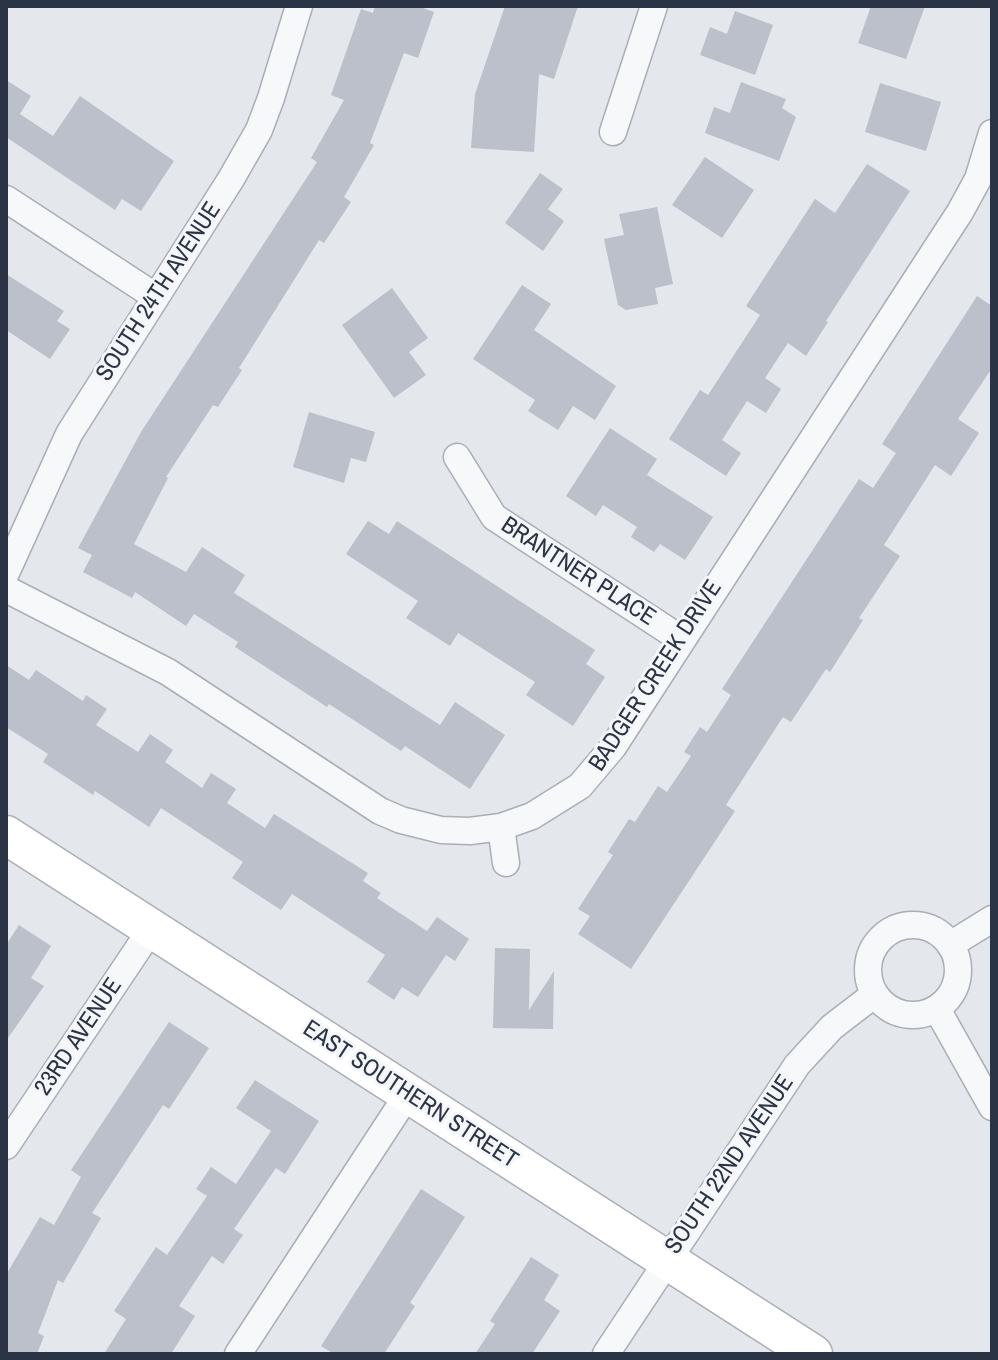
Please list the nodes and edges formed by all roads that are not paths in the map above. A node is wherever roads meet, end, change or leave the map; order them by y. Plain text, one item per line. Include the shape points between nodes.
1 (299, 6) edge
2 (654, 6) edge
3 (613, 132) dead end
4 (992, 133) edge
5 (6, 199) edge
6 (156, 297) junction
7 (457, 457) dead end
8 (6, 573) edge
9 (6, 589) edge
10 (681, 639) junction
11 (501, 827) junction
12 (6, 835) edge
13 (506, 863) dead end
14 (992, 919) edge
15 (152, 928) junction
16 (950, 945) junction
17 (875, 994) junction
18 (937, 1009) junction
19 (408, 1094) junction
20 (992, 1107) edge
21 (6, 1146) edge
22 (666, 1260) junction
23 (238, 1354) edge
24 (606, 1354) edge
25 (813, 1354) edge

1 - 6 street, SOUTH 24TH AVENUE via 259,130
2 - 3 street
4 - 10 street, BADGER CREEK DRIVE via 978,179 960,212
5 - 6 street
6 - 8 street, SOUTH 24TH AVENUE via 69,434
7 - 10 street, BRANTNER PLACE via 494,517
9 - 11 street, BADGER CREEK DRIVE via 168,672 380,811 441,830
10 - 11 street, BADGER CREEK DRIVE via 596,771 553,805
11 - 13 street
12 - 15 street, EAST SOUTHERN STREET
14 - 16 street
15 - 19 street, EAST SOUTHERN STREET
15 - 21 street, 23RD AVENUE
16 - 17 street via 932,929 918,925 888,931 869,956 867,971
16 - 18 street via 958,977 954,991
17 - 18 street via 890,1010 905,1015
17 - 22 street, SOUTH 22ND AVENUE via 832,1027 797,1065
18 - 20 street
19 - 22 street, EAST SOUTHERN STREET
19 - 23 street
22 - 24 street, SOUTH 22ND AVENUE
22 - 25 street, EAST SOUTHERN STREET

